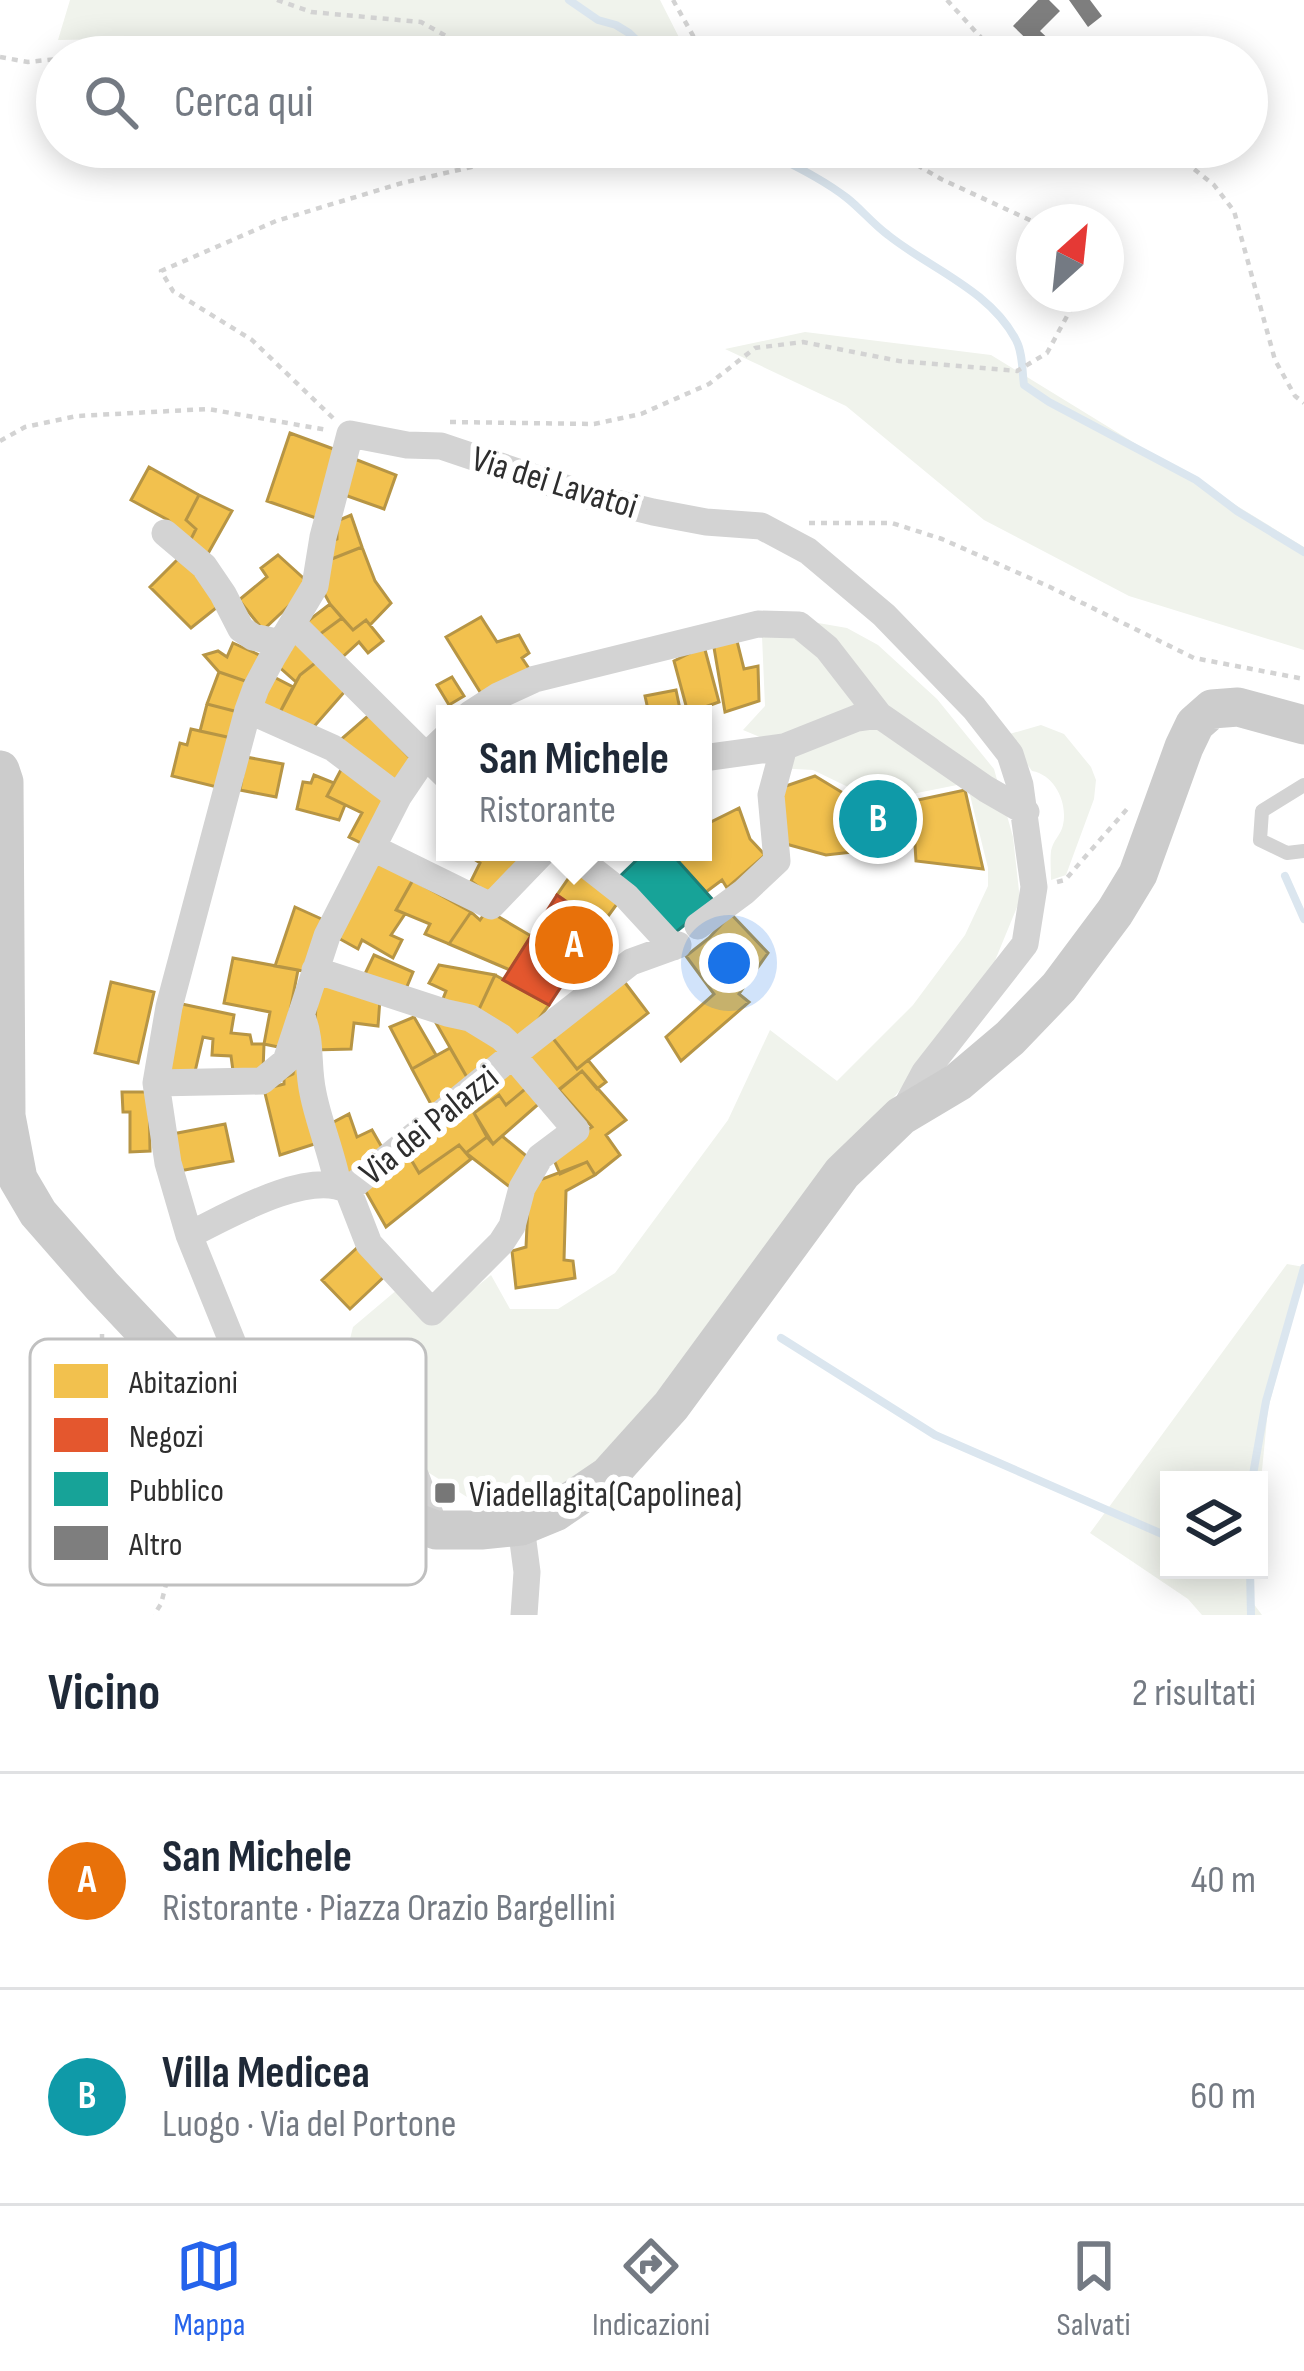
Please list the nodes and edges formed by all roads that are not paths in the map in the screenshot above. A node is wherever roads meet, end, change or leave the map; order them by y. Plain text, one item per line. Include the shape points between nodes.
1 (165, 533) dead end
2 (287, 634) junction
3 (483, 705) edge
4 (248, 710) junction
5 (880, 715) junction
6 (1304, 725) edge
7 (784, 747) junction
8 (436, 755) edge
9 (712, 757) edge
10 (436, 759) edge
11 (0, 770) edge
12 (1304, 785) edge
13 (398, 797) junction
14 (1026, 812) junction
15 (373, 848) junction
16 (1304, 851) edge
17 (534, 861) edge
18 (581, 861) edge
19 (683, 939) junction
20 (315, 970) junction
21 (300, 1013) junction
22 (519, 1050) junction
23 (156, 1083) junction
24 (901, 1116) junction
25 (343, 1187) junction
26 (189, 1235) junction
27 (152, 1339) edge
28 (231, 1339) edge
29 (426, 1504) edge
30 (426, 1526) edge
31 (521, 1526) junction
32 (436, 1530) junction
33 (524, 1615) edge

1 - 2 street via 204,566 241,629 253,637
2 - 4 street
2 - 8 street
2 - 14 street, Via dei Lavatoi via 315,586 350,434 441,446 592,497 761,526 808,551 974,708 1010,754
3 - 5 street via 535,679 758,624 799,625
4 - 13 street via 333,748
4 - 23 street
5 - 7 street
5 - 14 street
6 - 24 street via 1238,707 1212,709 1195,724 1138,874 1101,931 1010,1038
7 - 9 street
7 - 19 street, Via dei Palazzi via 772,795 777,861
10 - 13 street
11 - 27 street via 6,1116 17,1180
12 - 16 lane via 1262,812 1260,840 1287,853
13 - 15 street
14 - 24 street via 1034,887 1025,944 925,1072
15 - 17 street via 491,906
15 - 20 street
18 - 19 street
19 - 22 street, Via dei Palazzi via 632,962
20 - 21 street
20 - 22 street via 470,1018
21 - 23 street via 286,1061 262,1081
21 - 25 street via 312,1091
22 - 25 street, Via dei Palazzi
22 - 25 street via 576,1130 539,1157 501,1244 432,1312 369,1244
23 - 26 street
24 - 31 street via 842,1172 671,1406 608,1476
25 - 26 street, Via dei Palazzi via 302,1187
26 - 28 street
29 - 32 street
30 - 32 street
31 - 32 street
31 - 33 street

